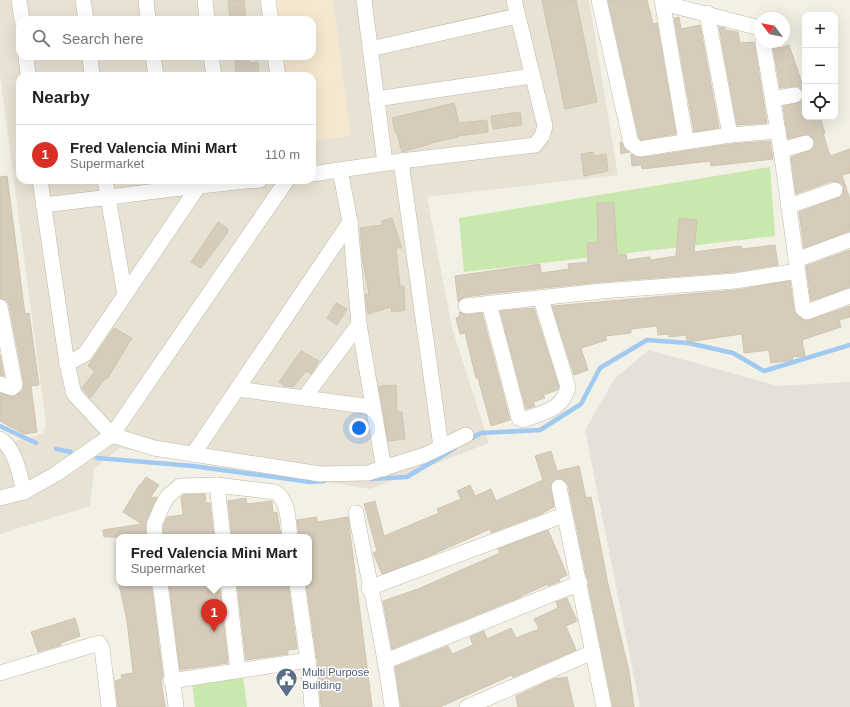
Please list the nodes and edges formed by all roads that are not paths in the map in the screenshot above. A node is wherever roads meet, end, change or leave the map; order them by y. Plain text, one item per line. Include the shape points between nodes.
1 (19, 0) edge
2 (83, 0) edge
3 (146, 0) edge
4 (205, 0) edge
5 (268, 0) edge
6 (364, 0) edge
7 (514, 0) edge
8 (599, 0) edge
9 (663, 2) edge
10 (707, 13) junction
11 (21, 16) edge
12 (85, 16) edge
13 (148, 16) edge
14 (207, 16) edge
15 (270, 16) edge
16 (517, 16) junction
17 (754, 26) edge
18 (763, 48) edge
19 (370, 49) junction
20 (26, 60) edge
21 (90, 60) edge
22 (154, 60) edge
23 (212, 60) edge
24 (276, 60) edge
25 (28, 72) edge
26 (92, 72) edge
27 (155, 72) edge
28 (213, 72) edge
29 (277, 72) edge
30 (532, 76) junction
31 (795, 95) dead end
32 (376, 99) junction
33 (772, 99) junction
34 (778, 131) junction
35 (730, 135) junction
36 (686, 141) junction
37 (806, 143) dead end
38 (781, 150) junction
39 (401, 161) junction
40 (385, 163) junction
41 (340, 170) junction
42 (316, 173) edge
43 (40, 184) edge
44 (105, 184) edge
45 (170, 184) edge
46 (212, 184) edge
47 (284, 184) edge
48 (198, 187) junction
49 (835, 190) dead end
50 (107, 198) junction
51 (43, 206) junction
52 (790, 206) junction
53 (350, 222) junction
54 (850, 240) edge
55 (797, 265) junction
56 (125, 295) junction
57 (850, 296) edge
58 (541, 300) junction
59 (489, 303) junction
60 (466, 306) dead end
61 (0, 307) edge
62 (359, 324) junction
63 (67, 364) junction
64 (0, 384) edge
65 (237, 389) junction
66 (304, 398) junction
67 (372, 407) junction
68 (112, 435) junction
69 (466, 435) dead end
70 (0, 439) edge
71 (441, 448) junction
72 (194, 454) junction
73 (384, 469) junction
74 (217, 484) junction
75 (559, 487) dead end
76 (24, 492) junction
77 (0, 498) edge
78 (356, 513) dead end
79 (564, 515) junction
80 (155, 534) edge
81 (223, 534) edge
82 (290, 534) edge
83 (580, 583) junction
84 (160, 586) edge
85 (228, 586) edge
86 (297, 586) edge
87 (370, 588) junction
88 (593, 652) junction
89 (308, 660) junction
90 (386, 661) junction
91 (238, 671) junction
92 (0, 673) edge
93 (172, 681) junction
94 (498, 701) edge
95 (109, 707) edge
96 (176, 707) edge
97 (312, 707) edge
98 (392, 707) edge
99 (467, 707) edge
100 (604, 707) edge

1 - 11 street
2 - 12 street
3 - 13 street
4 - 14 street
5 - 15 street
6 - 19 street
7 - 16 street
8 - 36 street via 631,143 639,149
9 - 10 street
9 - 36 street
10 - 17 street
10 - 35 street
16 - 19 street
16 - 30 street
18 - 33 street
19 - 32 street
20 - 25 street
21 - 26 street
22 - 27 street
23 - 28 street
24 - 29 street
30 - 32 street
30 - 39 street via 545,126 536,145
31 - 33 street
32 - 40 street
33 - 34 street
34 - 35 street
34 - 38 street
35 - 36 street
37 - 38 street
38 - 52 street
39 - 40 street
39 - 71 street
40 - 41 street
41 - 42 street
41 - 53 street
43 - 51 street
44 - 50 street
45 - 48 street
45 - 50 street
46 - 48 street
47 - 68 street
48 - 56 street
49 - 52 street
50 - 51 street
50 - 56 street
51 - 63 street
52 - 55 street
53 - 62 street
53 - 65 street
54 - 55 street
55 - 57 street via 804,311
55 - 58 street via 735,281 602,291
56 - 63 street via 85,354
58 - 59 street
58 - 59 street via 568,387 565,398 558,406 523,420 519,418
59 - 60 street
61 - 64 street via 15,386 12,388
62 - 66 street
62 - 67 street
63 - 68 street via 74,394
65 - 66 street
65 - 72 street
66 - 67 street
67 - 73 street
68 - 72 street via 154,448
68 - 76 street via 56,474
69 - 71 street
70 - 76 street via 11,449
71 - 73 street
72 - 73 street via 320,474 368,473
74 - 80 street via 180,486 168,496 162,506 154,525
74 - 81 street
74 - 82 street via 275,492 282,496
75 - 79 street
76 - 77 street
78 - 87 street
79 - 83 street
79 - 87 street
83 - 88 street
83 - 90 street
84 - 93 street
85 - 91 street
86 - 89 street
87 - 90 street
88 - 94 street
88 - 100 street
89 - 91 street
89 - 97 street
90 - 98 street
91 - 93 street
92 - 95 street via 99,643 102,648
93 - 96 street
94 - 99 street

